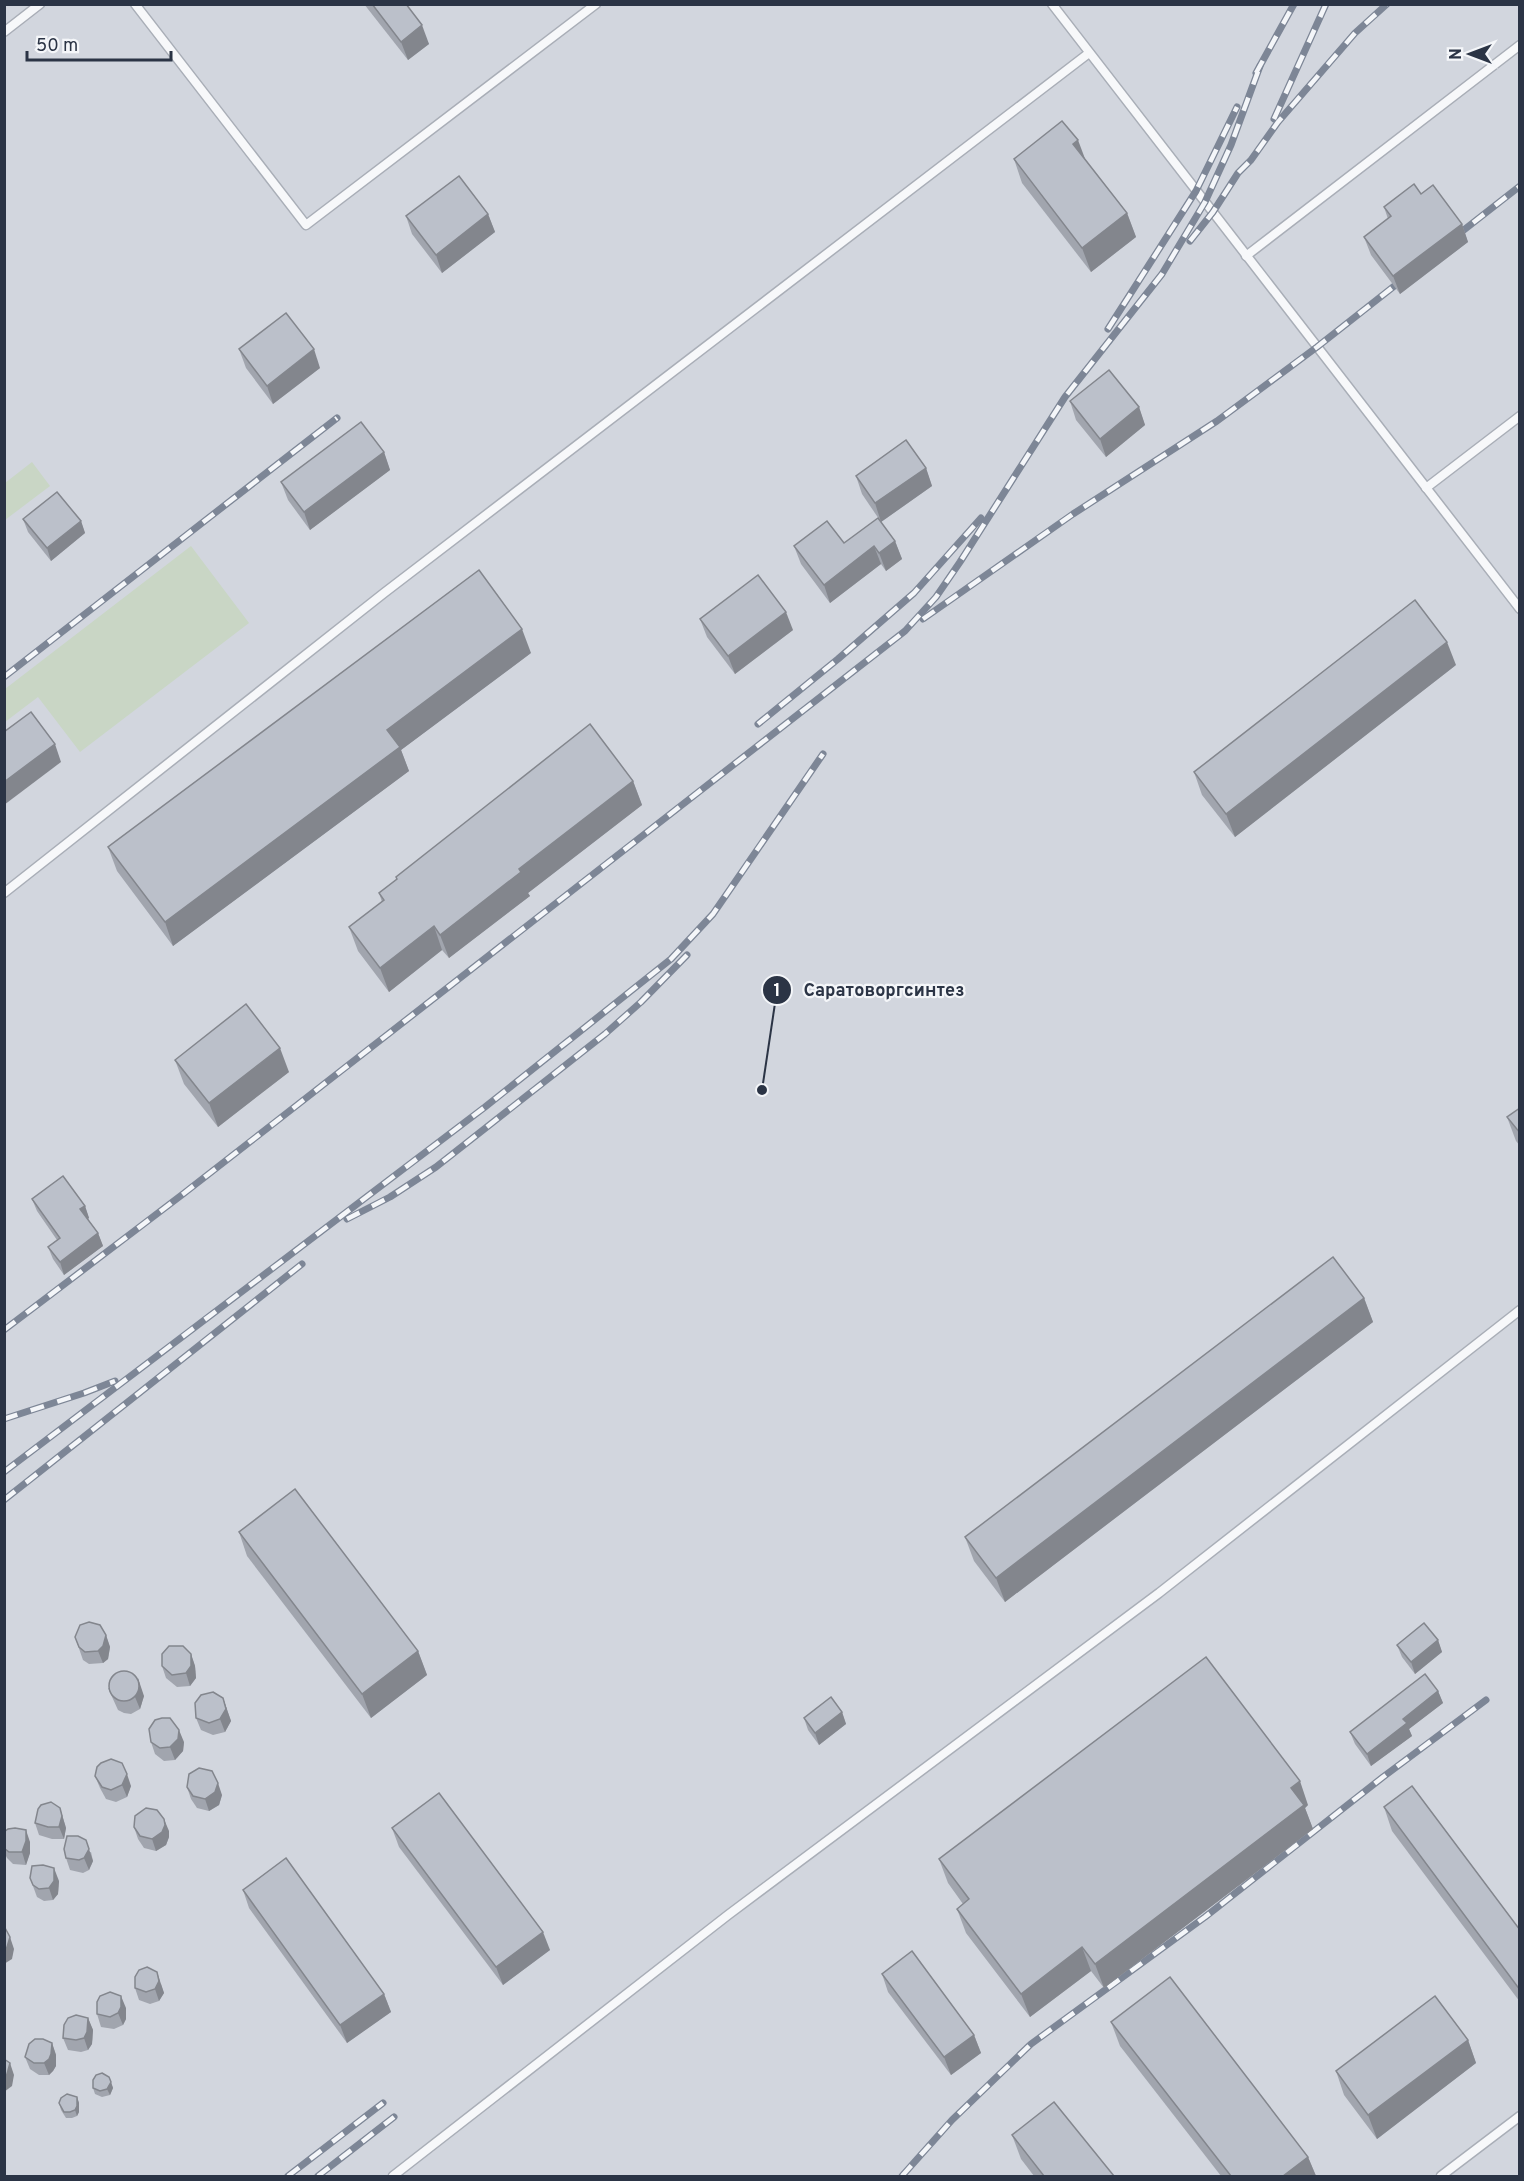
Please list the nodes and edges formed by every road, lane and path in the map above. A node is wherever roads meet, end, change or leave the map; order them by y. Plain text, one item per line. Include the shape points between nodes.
1 (40, 4) edge
2 (135, 4) edge
3 (596, 4) edge
4 (1052, 4) edge
5 (4, 32) edge
6 (1520, 45) edge
7 (1089, 53) junction
8 (1246, 256) junction
9 (1520, 416) edge
10 (1426, 488) junction
11 (1520, 609) edge
12 (4, 893) edge
13 (1520, 1310) edge
14 (1520, 2116) edge
15 (393, 2176) edge
16 (1441, 2176) edge

1 - 5 lane
2 - 3 lane via 306,225
4 - 7 lane
6 - 8 lane
7 - 8 lane
7 - 12 lane via 384,593
8 - 10 lane
9 - 10 lane
10 - 11 lane
13 - 15 lane via 1159,1593 728,1915
14 - 16 lane

